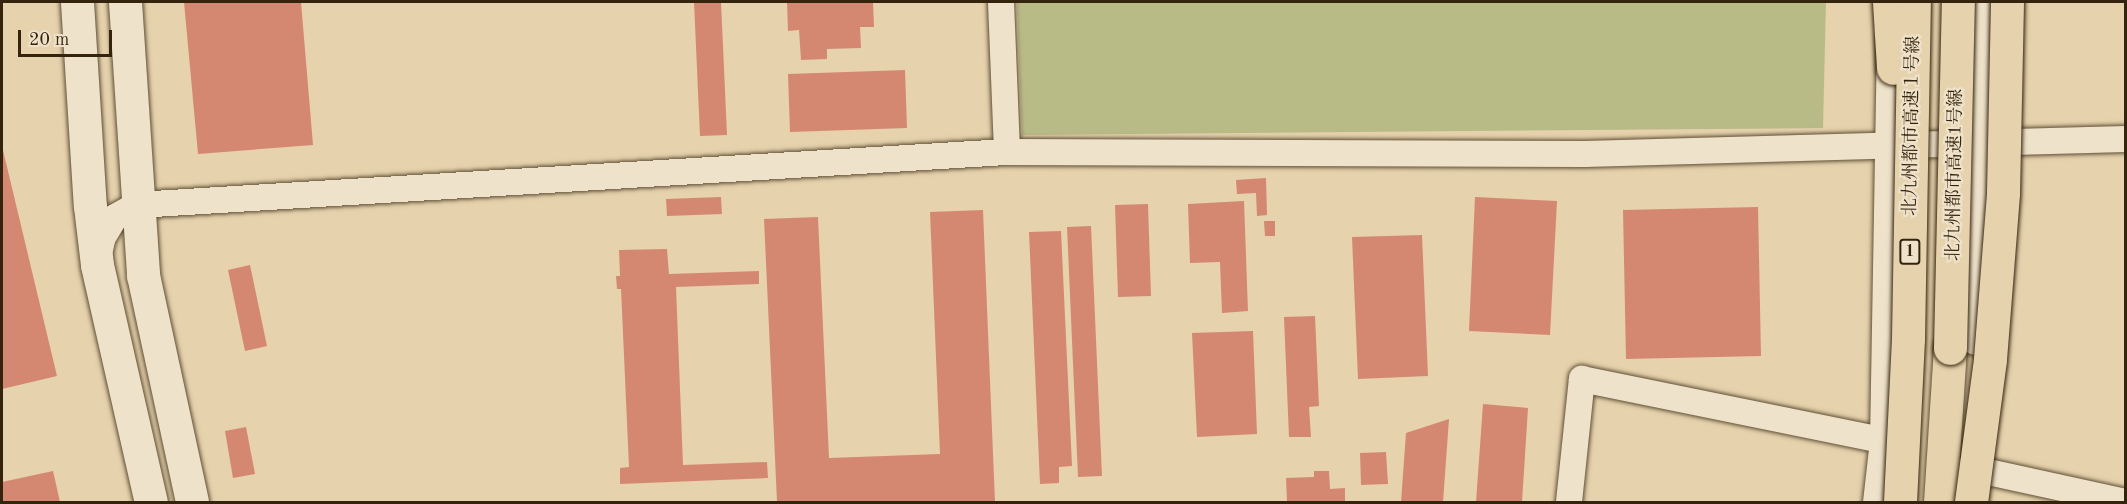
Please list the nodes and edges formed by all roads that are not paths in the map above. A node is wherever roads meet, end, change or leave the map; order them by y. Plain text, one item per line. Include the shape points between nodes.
1 (77, 2) edge
2 (125, 2) edge
3 (1000, 2) edge
4 (1891, 2) edge
5 (1914, 2) edge
6 (1958, 2) edge
7 (1986, 2) edge
8 (2007, 2) edge
9 (2126, 139) edge
10 (1986, 142) junction
11 (1892, 144) junction
12 (1007, 152) junction
13 (137, 205) junction
14 (97, 265) junction
15 (1908, 339) junction
16 (1886, 441) junction
17 (1970, 468) junction
18 (151, 502) edge
19 (192, 502) edge
20 (1569, 502) edge
21 (1879, 502) edge
22 (1900, 502) edge
23 (1941, 502) edge
24 (1969, 502) edge
25 (2126, 502) edge

1 - 14 street
2 - 13 street
3 - 12 street
4 - 11 street
4 - 15 highway, bridge
5 - 15 highway, 北九州都市高速１号線 / 1, bridge
6 - 23 highway, 北九州都市高速1号線, bridge via 1950,348
7 - 10 street
8 - 24 highway, bridge via 2003,193 1990,358
9 - 10 street
10 - 11 street
10 - 17 street
11 - 12 street via 1585,154
11 - 16 street
12 - 13 street
13 - 14 street via 114,217 103,237
13 - 19 street via 143,275
14 - 18 street
15 - 22 highway, 北九州都市高速１号線 / 1, bridge
16 - 20 street via 1582,379
16 - 21 street
17 - 24 street
17 - 25 street

